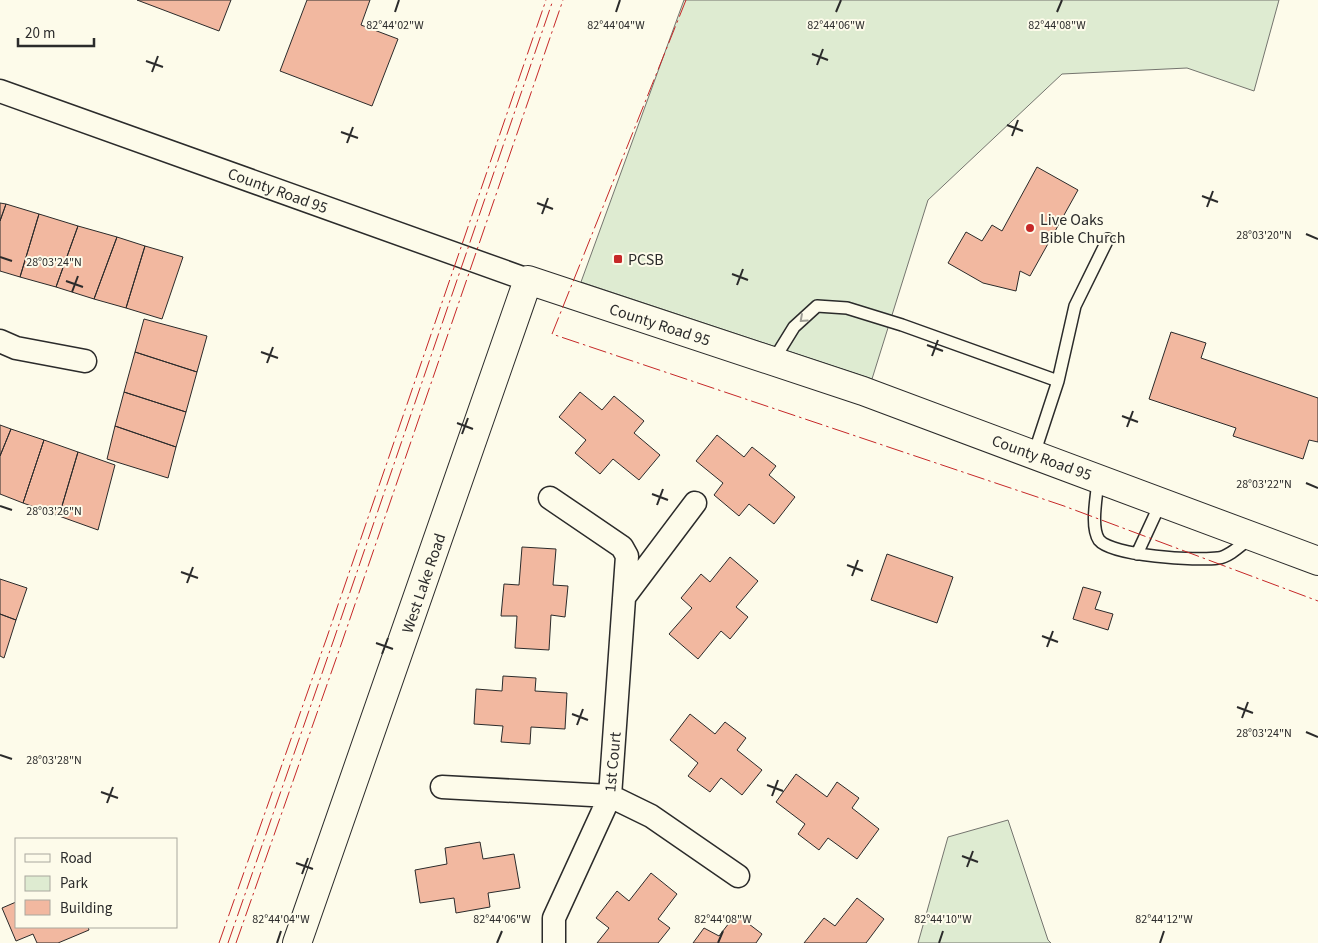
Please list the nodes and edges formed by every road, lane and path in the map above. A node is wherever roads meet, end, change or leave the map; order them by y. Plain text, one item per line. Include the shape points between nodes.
1 (0, 91) edge
2 (1108, 239) dead end
3 (528, 280) junction
4 (0, 341) edge
5 (85, 361) dead end
6 (773, 361) junction
7 (1058, 380) junction
8 (1034, 454) junction
9 (1098, 478) junction
10 (550, 498) dead end
11 (1161, 502) junction
12 (695, 503) dead end
13 (1251, 537) junction
14 (1137, 554) junction
15 (1318, 561) edge
16 (625, 596) junction
17 (442, 787) dead end
18 (610, 796) junction
19 (738, 876) dead end
20 (297, 943) edge
21 (554, 943) edge

1 - 3 street, County Road 95
2 - 7 lane via 1075,306
3 - 6 street, County Road 95
3 - 20 street, West Lake Road
4 - 5 street via 16,348
7 -> 6 lane via 847,308 817,306 794,327
6 - 8 street, County Road 95
7 - 8 lane
8 - 9 street, County Road 95
9 - 11 street, County Road 95
9 - 14 lane via 1095,532 1109,547
10 - 16 street, 1st Court via 622,547 627,556
11 - 13 street, County Road 95
11 - 14 lane
12 - 16 street
13 - 14 lane via 1220,558
13 - 15 street, County Road 95
16 - 18 street, 1st Court
17 - 18 street
18 - 19 street via 651,816
18 - 21 street, 1st Court via 554,918

